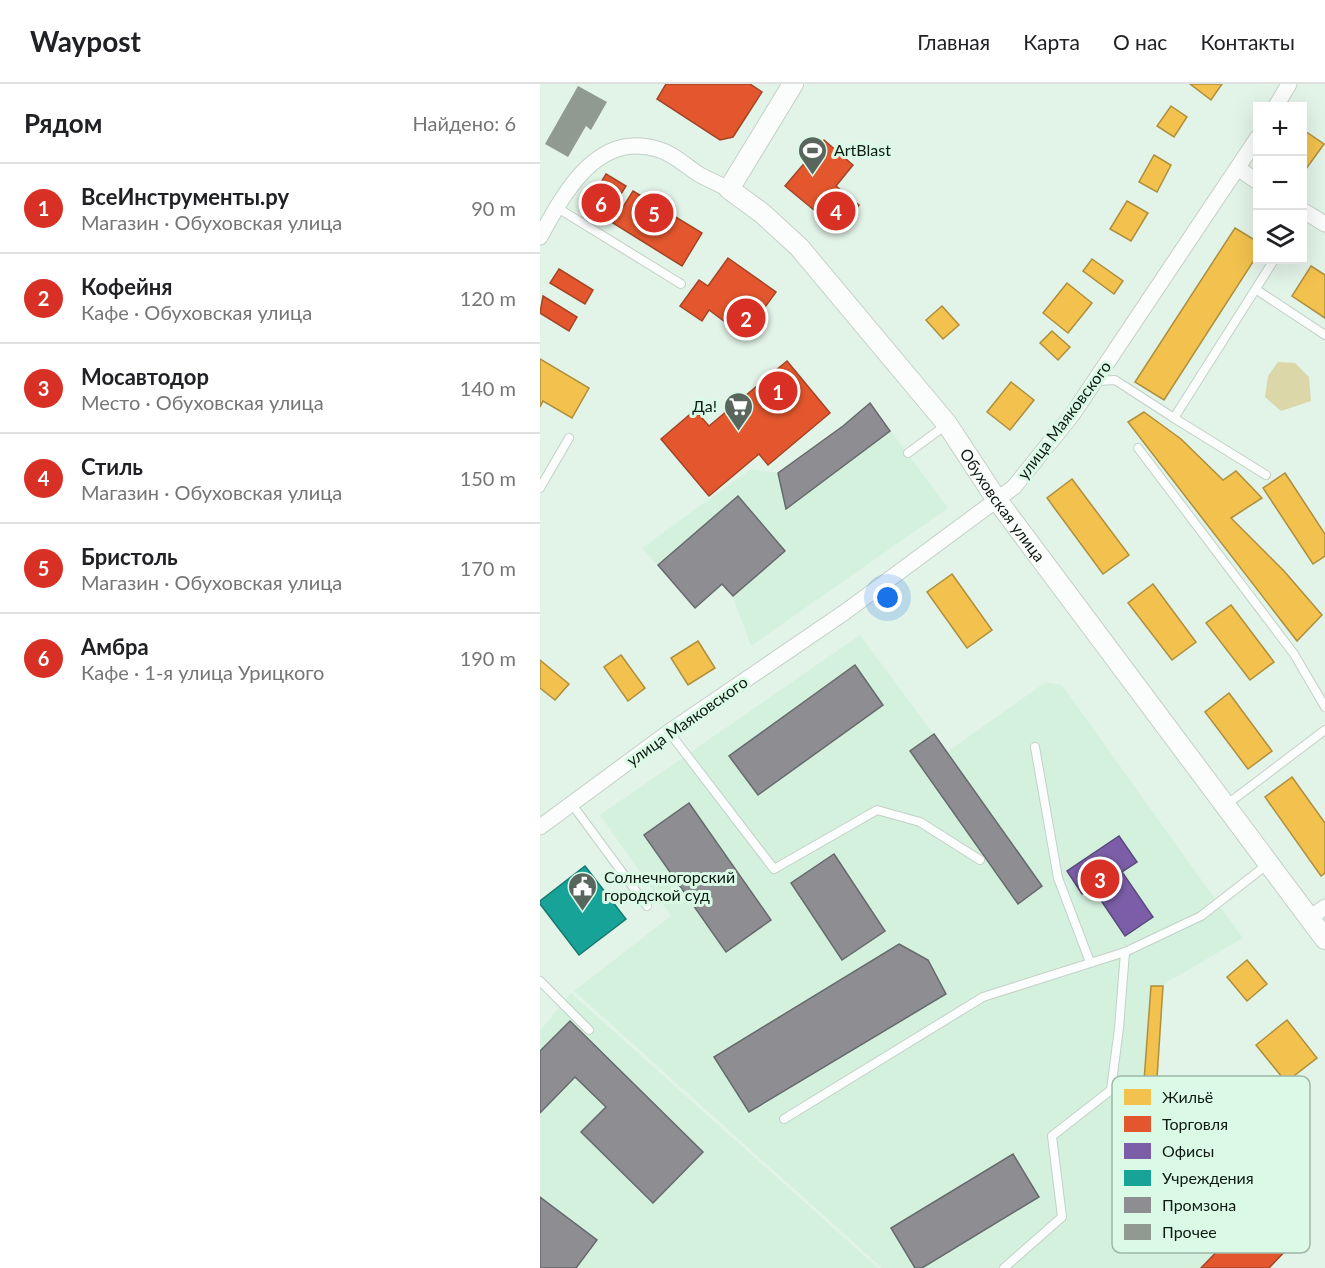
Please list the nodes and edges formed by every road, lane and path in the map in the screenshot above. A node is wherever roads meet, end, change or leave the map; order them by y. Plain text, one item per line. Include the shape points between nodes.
1 (793, 84) edge
2 (1289, 84) edge
3 (1278, 102) edge
4 (1253, 144) edge
5 (1239, 169) junction
6 (1253, 179) edge
7 (729, 189) junction
8 (556, 207) junction
9 (1307, 213) edge
10 (1325, 224) edge
11 (540, 237) edge
12 (1273, 264) edge
13 (681, 284) dead end
14 (1257, 290) junction
15 (1325, 335) edge
16 (1096, 381) junction
17 (1174, 418) junction
18 (947, 424) junction
19 (570, 438) dead end
20 (1138, 448) dead end
21 (908, 453) dead end
22 (1266, 475) dead end
23 (540, 488) edge
24 (997, 500) junction
25 (1325, 706) edge
26 (1325, 730) edge
27 (669, 732) junction
28 (1035, 747) dead end
29 (571, 803) junction
30 (1226, 805) junction
31 (540, 827) edge
32 (980, 860) dead end
33 (1268, 864) junction
34 (647, 906) dead end
35 (1317, 912) edge
36 (1325, 939) edge
37 (1125, 952) junction
38 (1090, 963) junction
39 (540, 981) edge
40 (589, 1030) dead end
41 (1113, 1076) edge
42 (1112, 1082) edge
43 (784, 1119) dead end
44 (1004, 1268) edge

1 - 7 street
2 - 3 street
4 - 5 street, улица Маяковского
5 - 6 street
5 - 16 street, улица Маяковского
7 - 8 street, Обуховская улица via 660,149 618,148 580,174
7 - 18 street, Обуховская улица via 799,247
8 - 11 street
8 - 13 lane
9 - 10 street
12 - 14 lane
14 - 15 lane
14 - 17 lane
16 - 17 lane via 1115,380
16 - 24 street, улица Маяковского via 1014,487
17 - 22 lane
18 - 21 lane
18 - 24 street, Обуховская улица
19 - 23 lane
20 - 25 lane via 1294,654
24 - 27 street, улица Маяковского via 845,612
24 - 30 street, Обуховская улица
26 - 30 lane
27 - 29 street, улица Маяковского
27 - 32 lane via 774,869 876,810 920,822
28 - 38 lane via 1058,878
29 - 31 street, улица Маяковского
29 - 34 lane
30 - 33 street, Обуховская улица
33 - 35 street, Обуховская улица
33 - 37 lane via 1201,916
35 - 36 street, Обуховская улица
37 - 38 lane
37 - 41 lane
38 - 43 lane via 984,997
39 - 40 lane
42 - 44 lane via 1111,1090 1052,1136 1062,1217

